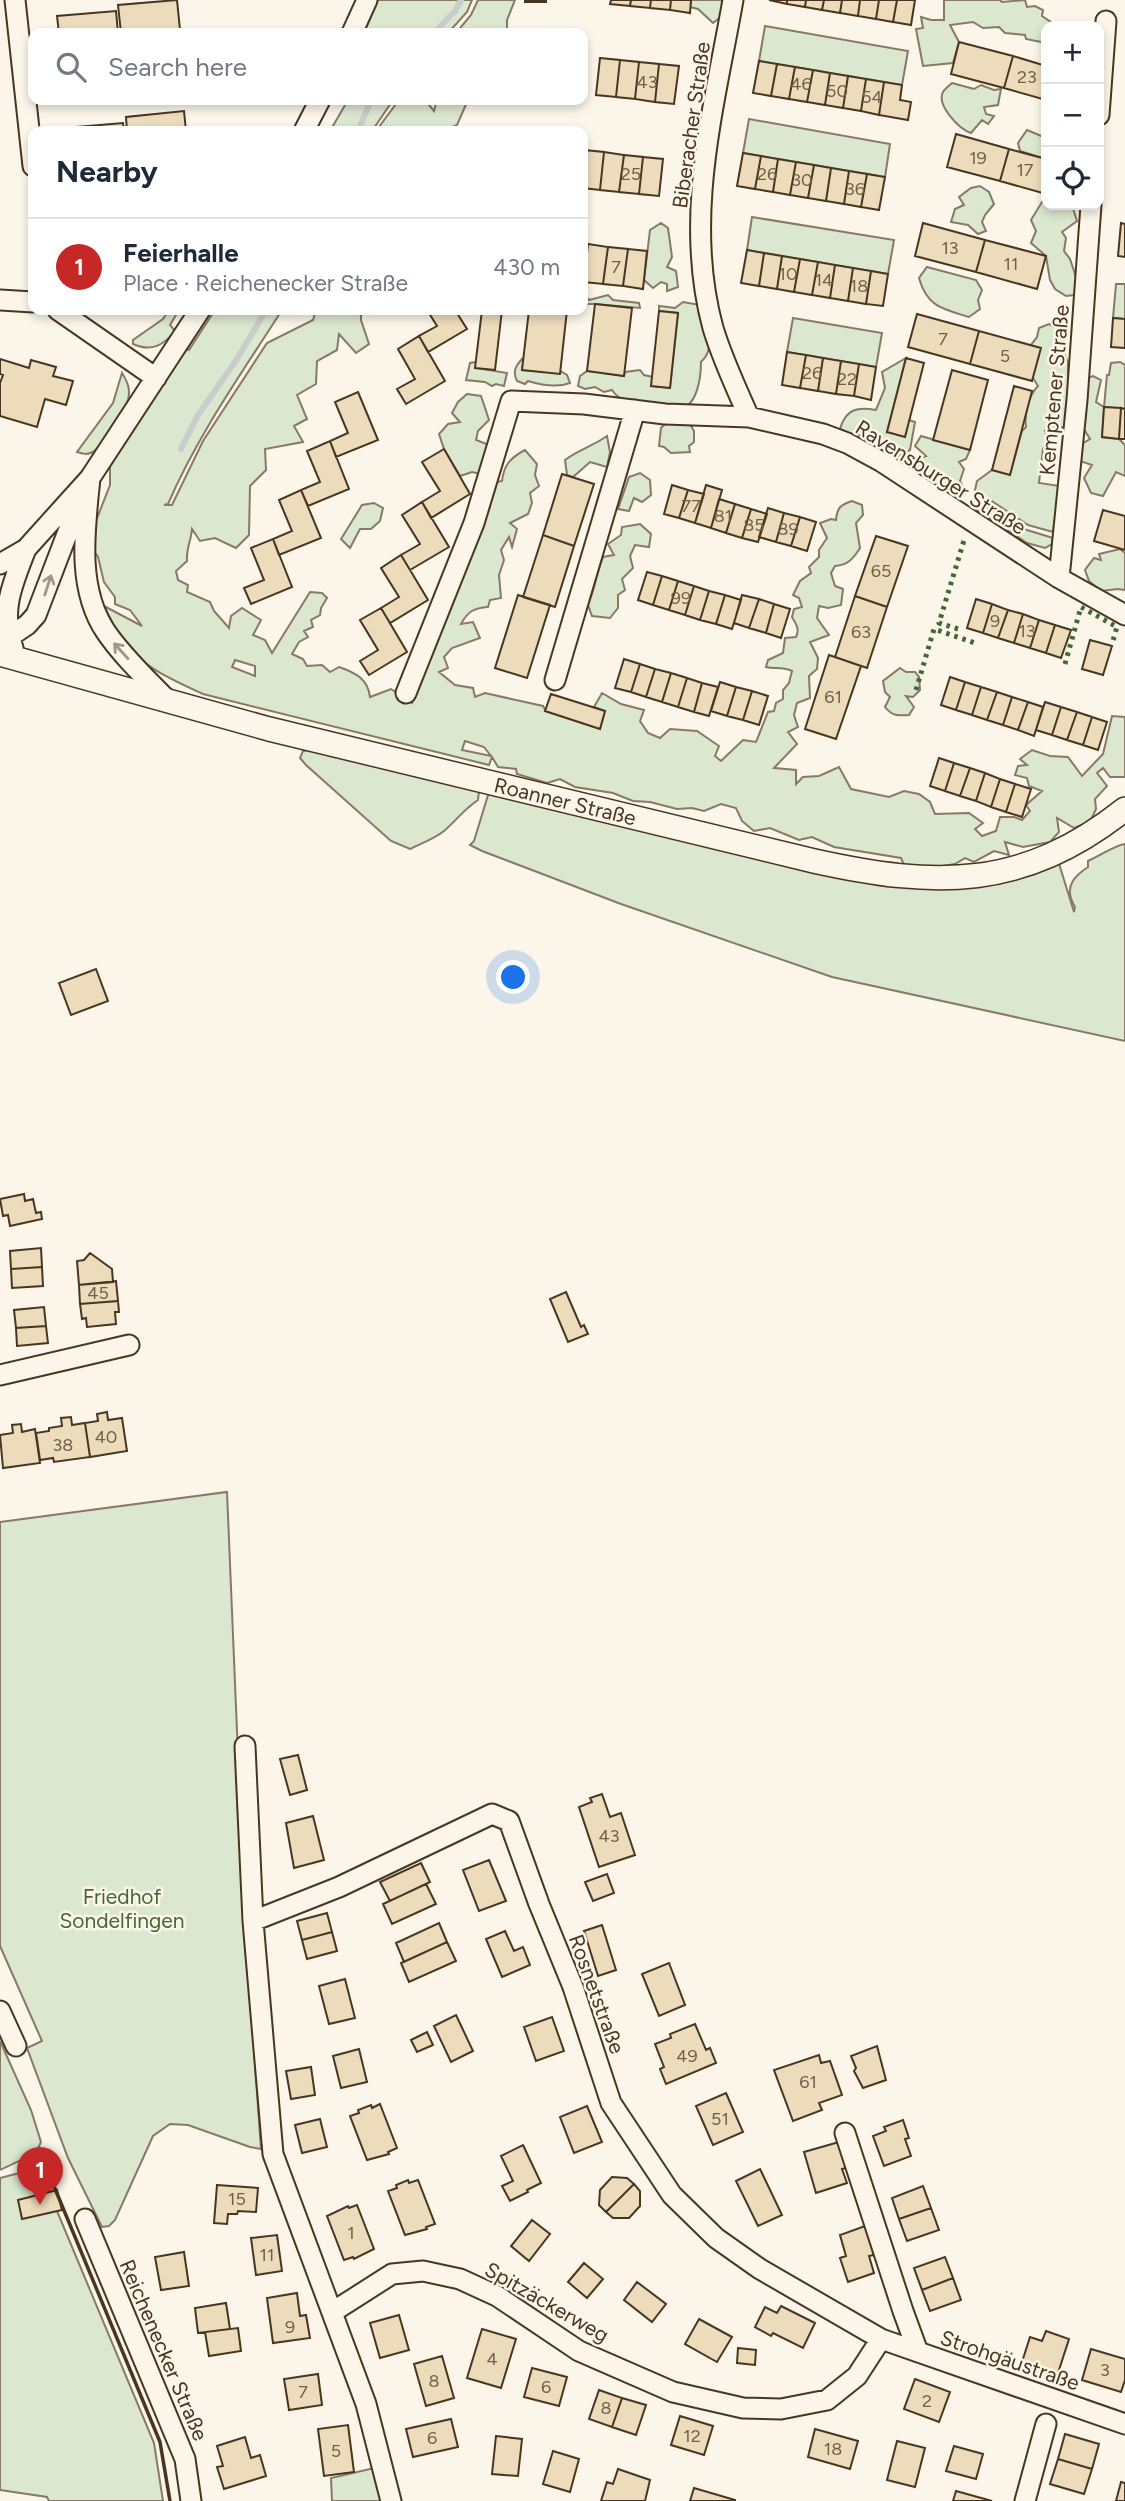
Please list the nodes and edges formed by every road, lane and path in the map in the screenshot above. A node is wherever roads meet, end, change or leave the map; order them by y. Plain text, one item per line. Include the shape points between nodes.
1 (15, 0) edge
2 (367, 0) edge
3 (733, 0) edge
4 (1106, 21) dead end
5 (354, 28) edge
6 (1101, 84) edge
7 (317, 105) edge
8 (29, 126) edge
9 (307, 126) edge
10 (1091, 210) edge
11 (0, 300) edge
12 (28, 302) edge
13 (65, 315) edge
14 (197, 315) edge
15 (156, 378) junction
16 (635, 410) junction
17 (749, 417) junction
18 (90, 478) junction
19 (26, 549) junction
20 (0, 564) edge
21 (1059, 578) junction
22 (1125, 615) edge
23 (3, 645) edge
24 (555, 680) dead end
25 (406, 693) dead end
26 (168, 701) junction
27 (1125, 808) edge
28 (129, 1345) dead end
29 (0, 1375) edge
30 (245, 1746) dead end
31 (253, 1921) junction
32 (0, 2011) edge
33 (16, 2046) dead end
34 (845, 2133) dead end
35 (85, 2219) dead end
36 (334, 2311) junction
37 (881, 2339) junction
38 (918, 2352) junction
39 (1046, 2424) dead end
40 (1125, 2424) edge
41 (191, 2501) edge
42 (391, 2501) edge
43 (1026, 2501) edge

1 - 8 street
2 - 5 street
3 - 17 street, Biberacher Straße via 702,175 699,233 713,328
4 - 6 street
7 - 9 street
10 - 21 street, Kemptener Straße
11 - 12 street
13 - 15 street
14 - 15 street
15 - 18 street
16 - 17 street, Ravensburger Straße
16 - 24 street
16 - 25 street, Ravensburger Straße via 511,401 474,523
17 - 21 street, Ravensburger Straße via 847,443
18 - 19 street
23 -> 18 street via 36,615
26 -> 18 street via 117,646 96,615 85,554
19 - 20 street
19 - 23 street via 4,611
21 - 22 street, Ravensburger Straße
23 - 26 street, Roanner Straße via 23,660
26 - 27 street, Roanner Straße via 882,874 945,878 1029,865 1082,840
28 - 29 street
30 - 31 street
31 - 36 street via 273,2154
31 - 37 street, Rosnetstraße via 339,1887 492,1814 509,1821 573,1987 611,2104 672,2194 716,2238 760,2269
32 - 33 street
34 - 38 street
35 - 41 street, Reichenecker Straße via 184,2459
36 - 37 street, Spitzäckerweg via 393,2274 423,2271 460,2279 497,2296 579,2351 673,2392 743,2408 780,2409 827,2400 857,2376
36 - 42 street via 366,2404
37 - 38 street, Strohgäustraße
38 - 40 street, Strohgäustraße
39 - 43 street

